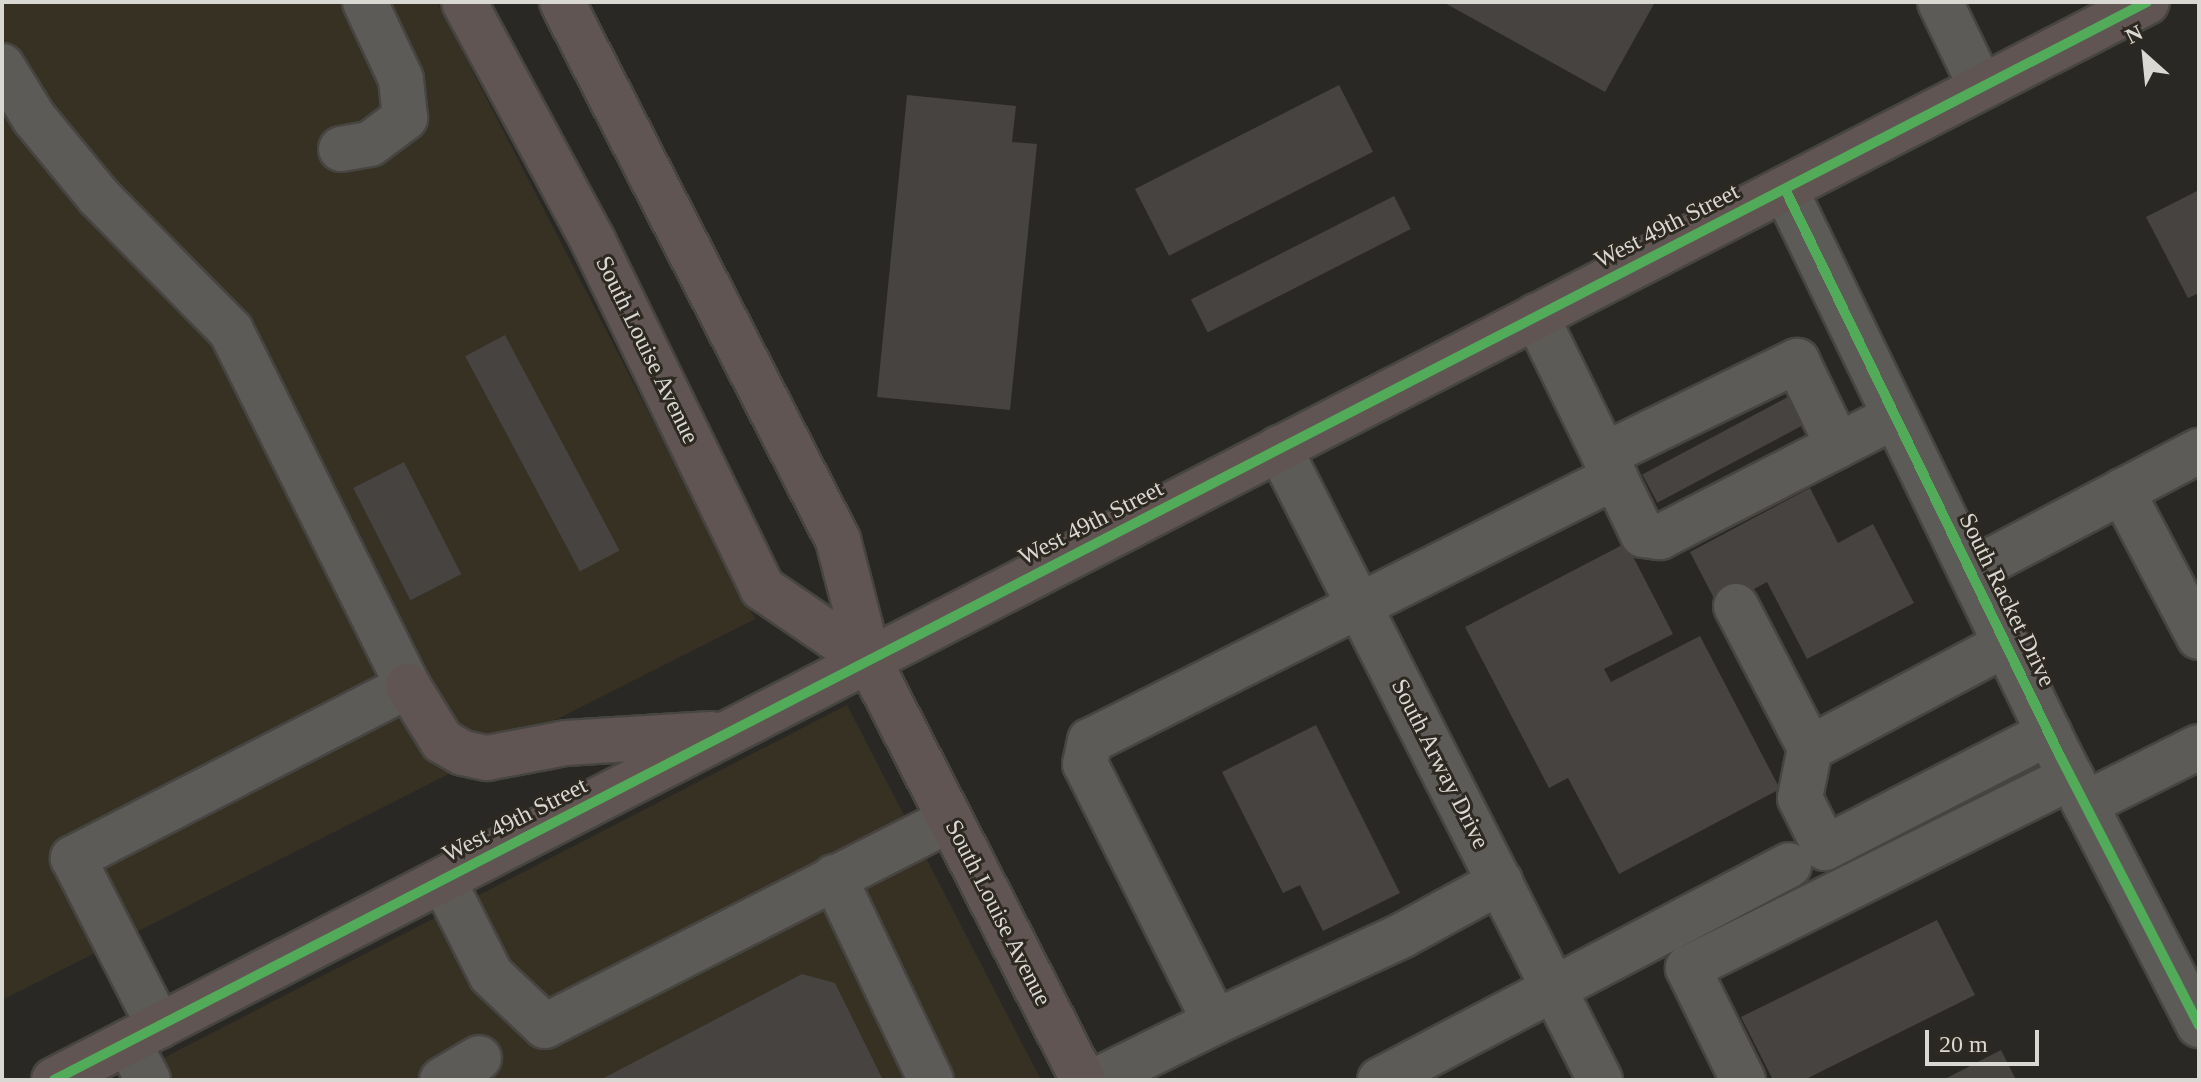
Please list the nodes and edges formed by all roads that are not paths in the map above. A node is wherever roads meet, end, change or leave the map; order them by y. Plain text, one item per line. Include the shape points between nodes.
1 (365, 2) edge
2 (464, 2) edge
3 (562, 2) edge
4 (1940, 2) edge
5 (2147, 2) edge
6 (2, 66) edge
7 (1981, 87) junction
8 (341, 149) dead end
9 (1785, 189) junction
10 (1536, 316) junction
11 (1895, 416) junction
12 (1838, 446) junction
13 (1279, 448) junction
14 (2199, 451) edge
15 (1609, 466) junction
16 (2122, 491) junction
17 (1971, 571) junction
18 (1359, 606) junction
19 (1736, 606) dead end
20 (2199, 637) edge
21 (2006, 644) junction
22 (869, 661) junction
23 (408, 686) junction
24 (730, 733) junction
25 (2049, 733) junction
26 (2199, 747) edge
27 (1810, 748) junction
28 (2078, 791) junction
29 (950, 820) junction
30 (1789, 865) dead end
31 (834, 877) junction
32 (443, 880) junction
33 (1500, 882) junction
34 (1670, 928) junction
35 (1688, 968) junction
36 (1554, 989) junction
37 (1215, 1022) junction
38 (2199, 1025) edge
39 (144, 1034) junction
40 (479, 1058) dead end
41 (1454, 1063) edge
42 (54, 1080) edge
43 (148, 1080) edge
44 (442, 1080) edge
45 (931, 1080) edge
46 (1083, 1080) edge
47 (1097, 1080) edge
48 (1380, 1080) edge
49 (1600, 1080) edge
50 (1743, 1080) edge

1 - 8 street via 401,79 405,118 370,144
2 - 22 main road, South Louise Avenue via 593,241 762,588
3 - 22 main road, South Louise Avenue via 838,540
4 - 7 street
5 - 7 main road, West 49th Street
6 - 23 street via 34,118 99,197 231,331
7 - 9 main road, West 49th Street
9 - 10 main road, West 49th Street
9 - 11 street, South Racket Drive
10 - 13 main road, West 49th Street
10 - 15 street
11 - 12 street
11 - 17 street, South Racket Drive
12 - 15 street via 1660,537 1643,535
12 - 15 street via 1797,361
13 - 18 street, South Arway Drive
13 - 22 main road, West 49th Street
14 - 16 street
15 - 18 street
16 - 17 street
16 - 20 street
17 - 21 street, South Racket Drive
18 - 33 street, South Arway Drive
18 - 37 street via 1090,741 1085,764
19 - 27 street
21 - 25 street, South Racket Drive
21 - 27 street
22 - 24 main road, West 49th Street
22 - 29 main road, South Louise Avenue
23 - 24 main road via 442,741 487,758 566,743
23 - 39 street via 73,858
24 - 32 main road, West 49th Street
25 - 27 street via 1825,848 1800,798
25 - 28 street, South Racket Drive
26 - 28 street
28 - 35 street
28 - 38 street, South Racket Drive
29 - 31 street
29 - 46 main road, South Louise Avenue
30 - 34 street
31 - 32 street via 545,1026 491,975
31 - 45 street
32 - 39 main road, West 49th Street
33 - 36 street, South Arway Drive
33 - 37 street via 1403,935
34 - 35 street
34 - 36 street
35 - 50 street
36 - 41 street
36 - 49 street, South Arway Drive
37 - 47 street
39 - 42 main road, West 49th Street
39 - 43 street
40 - 44 street
41 - 48 street

